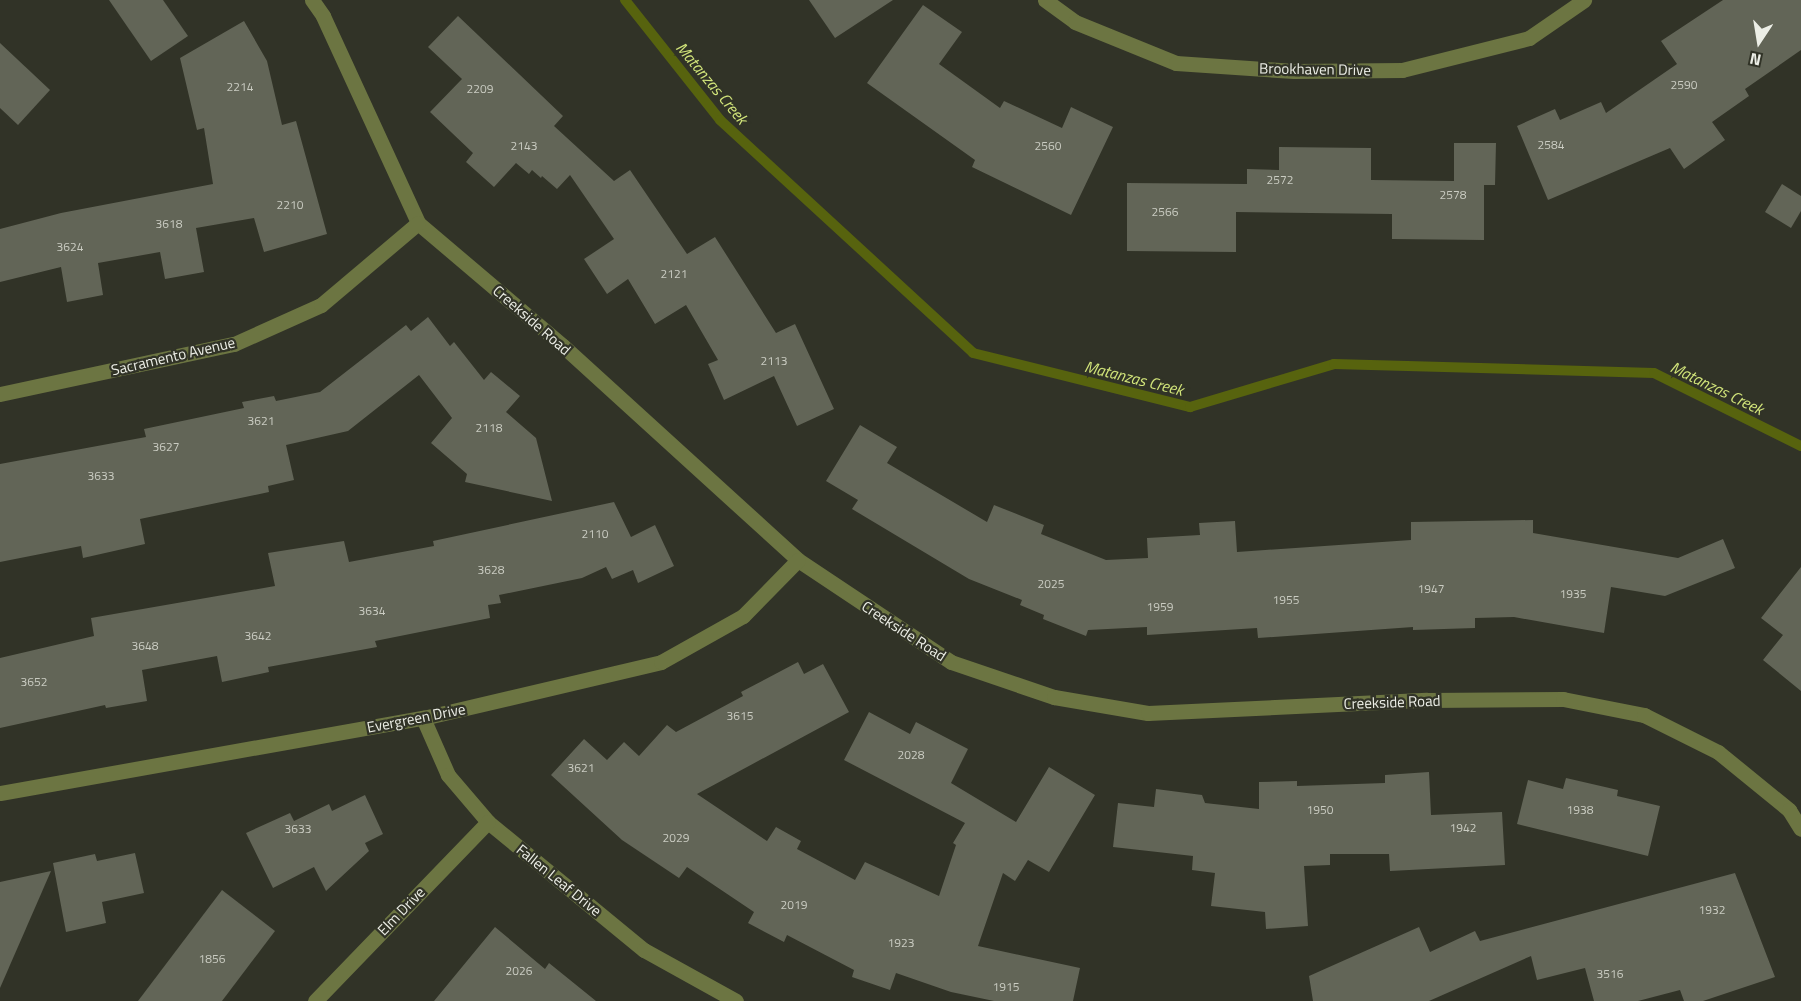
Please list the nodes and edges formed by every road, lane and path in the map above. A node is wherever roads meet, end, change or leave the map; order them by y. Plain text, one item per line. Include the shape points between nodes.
1 (312, 0) edge
2 (1045, 0) edge
3 (1584, 0) edge
4 (418, 223) junction
5 (0, 394) edge
6 (798, 561) junction
7 (423, 718) junction
8 (0, 793) edge
9 (488, 822) junction
10 (1801, 829) edge
11 (315, 1001) edge
12 (736, 1001) edge

1 - 4 street, Creekside Road
2 - 3 street, Brookhaven Drive via 1075,22 1176,63 1294,71 1402,70 1529,38
4 - 5 street, Sacramento Avenue via 321,305 234,344
4 - 6 street, Creekside Road via 563,346
6 - 7 street, Evergreen Drive via 743,616 661,662
6 - 10 street, Creekside Road via 951,662 1054,697 1148,713 1427,700 1563,699 1644,715 1718,752 1789,810
7 - 8 street, Evergreen Drive
7 - 9 street, Fallen Leaf Drive via 448,775
9 - 11 street, Elm Drive
9 - 12 street, Fallen Leaf Drive via 644,950

